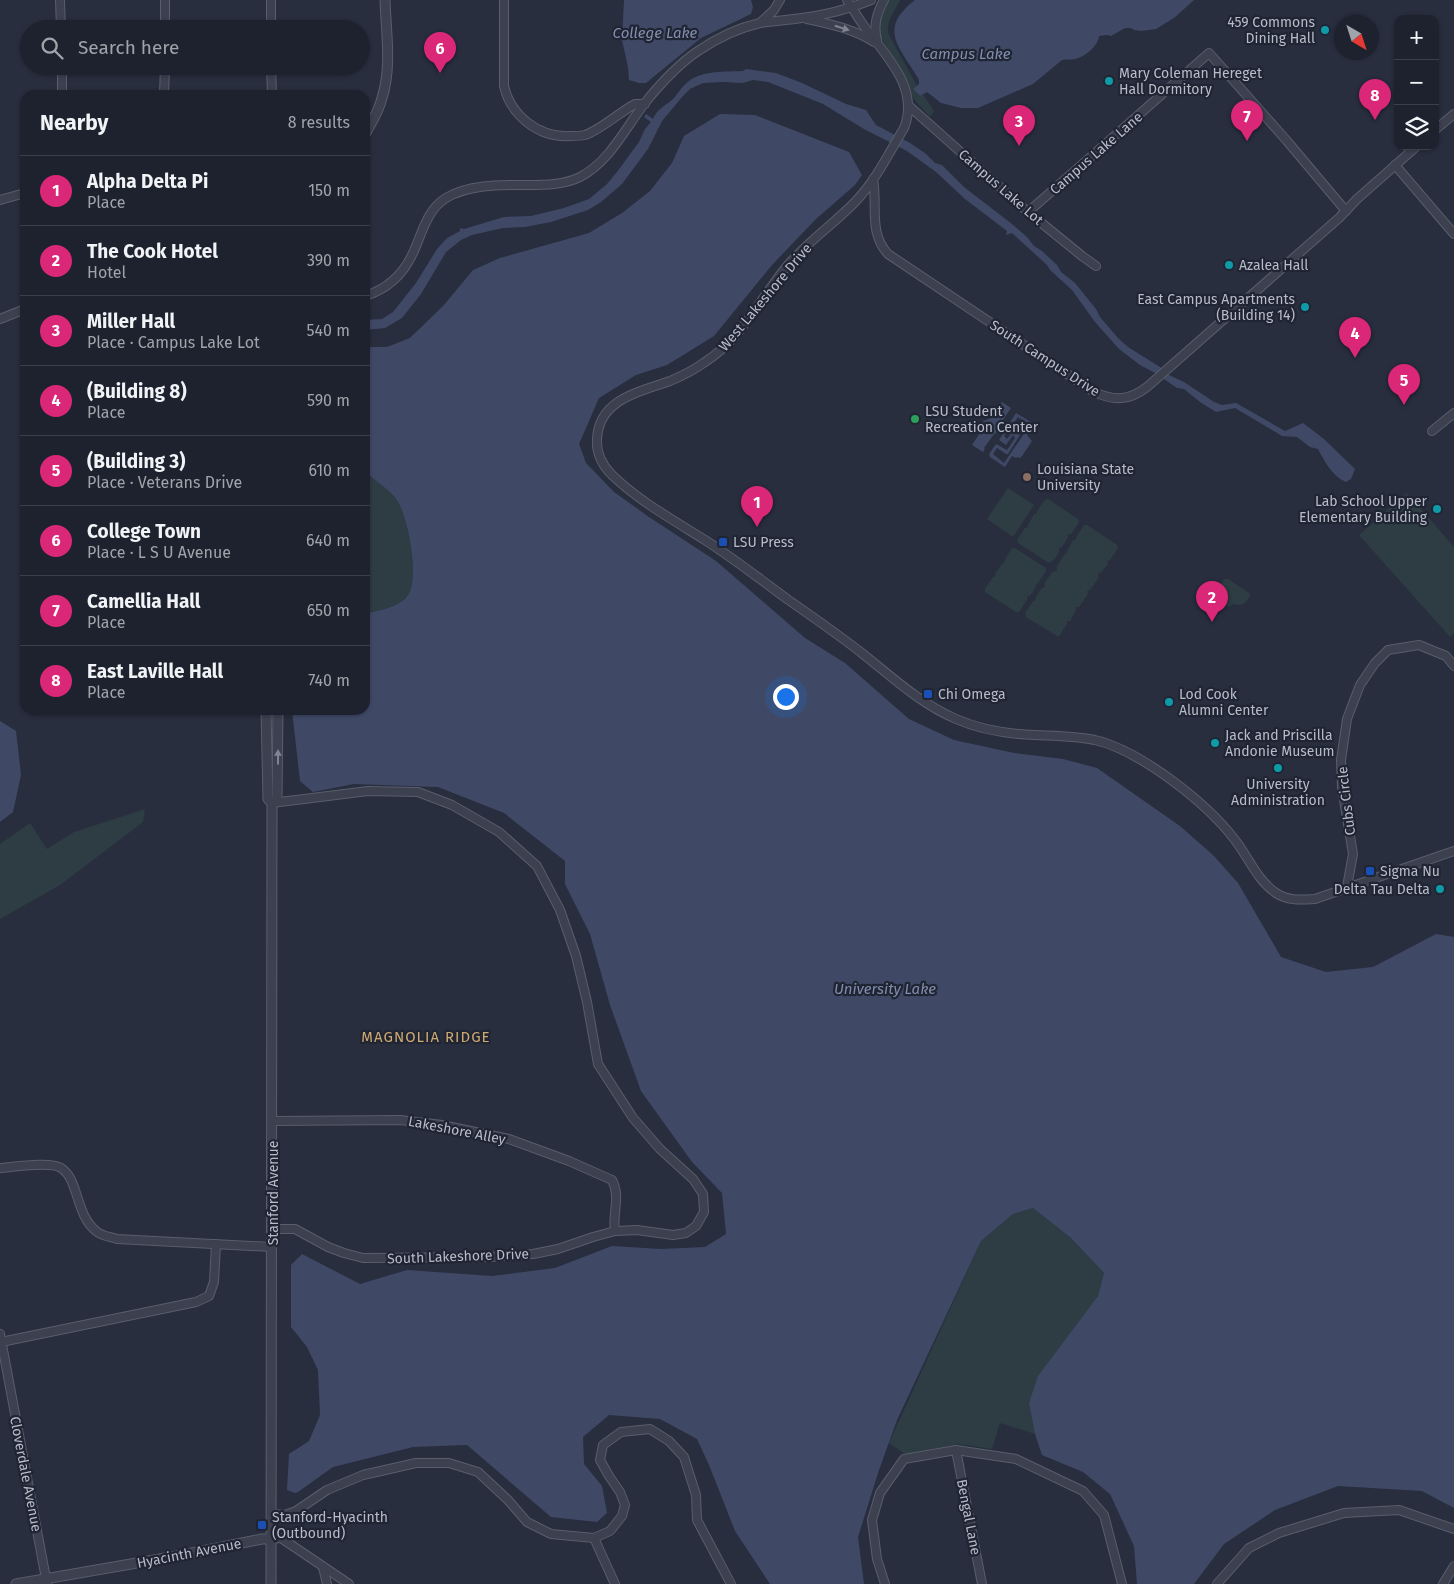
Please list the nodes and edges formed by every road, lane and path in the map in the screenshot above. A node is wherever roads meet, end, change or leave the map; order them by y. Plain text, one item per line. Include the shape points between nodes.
1 (60, 0) edge
2 (165, 0) edge
3 (271, 0) edge
4 (385, 0) edge
5 (504, 0) edge
6 (780, 0) edge
7 (871, 0) edge
8 (884, 0) edge
9 (849, 3) edge
10 (803, 18) junction
11 (61, 20) edge
12 (165, 20) edge
13 (271, 20) edge
14 (760, 23) junction
15 (878, 44) junction
16 (62, 75) edge
17 (165, 75) edge
18 (272, 75) edge
19 (62, 90) edge
20 (164, 90) edge
21 (272, 90) edge
22 (645, 104) junction
23 (909, 106) junction
24 (1454, 114) edge
25 (370, 125) edge
26 (1439, 127) edge
27 (1412, 150) edge
28 (1395, 165) junction
29 (873, 179) junction
30 (20, 194) edge
31 (0, 200) edge
32 (1346, 210) junction
33 (1028, 212) junction
34 (1454, 234) edge
35 (1096, 266) dead end
36 (370, 294) edge
37 (20, 311) edge
38 (0, 319) edge
39 (1454, 413) edge
40 (1432, 431) dead end
41 (1454, 666) edge
42 (266, 715) edge
43 (278, 715) edge
44 (272, 802) junction
45 (1454, 851) edge
46 (1347, 887) junction
47 (273, 1121) junction
48 (0, 1168) edge
49 (272, 1229) junction
50 (615, 1231) junction
51 (216, 1244) junction
52 (272, 1247) junction
53 (1, 1338) edge
54 (956, 1450) junction
55 (272, 1514) junction
56 (1454, 1528) edge
57 (594, 1538) junction
58 (272, 1539) junction
59 (1454, 1566) edge
60 (323, 1567) junction
61 (47, 1581) edge
62 (16, 1584) edge
63 (271, 1584) edge
64 (327, 1584) edge
65 (349, 1584) edge
66 (615, 1584) edge
67 (731, 1584) edge
68 (885, 1584) edge
69 (982, 1584) edge
70 (1122, 1584) edge
71 (1217, 1584) edge
72 (1443, 1584) edge

1 - 11 street
2 - 12 street
3 - 13 street
4 - 25 street via 385,88
5 - 22 street via 506,96 529,124 549,135 584,135 635,104
6 - 14 street
7 - 9 street
8 - 15 street via 875,23
9 - 10 street via 821,15
9 - 15 street, West Lakeshore Drive
10 - 14 street
10 -> 15 street via 842,27
14 - 22 street via 734,31 698,51 665,79
15 - 23 street, West Lakeshore Drive via 894,65
16 - 19 street
17 - 20 street
18 - 21 street
22 - 36 street via 602,160 578,178 546,185 472,187 443,200 430,214 399,276
23 - 29 street, West Lakeshore Drive via 904,128
23 - 33 street, Campus Lake Lot
24 - 26 street
27 - 28 street, South Campus Drive
28 - 32 street, South Campus Drive
28 - 34 street
29 - 32 street, South Campus Drive via 876,233 888,254 1094,392 1122,398 1134,396 1147,387
29 - 46 street, West Lakeshore Drive via 856,200 791,262 724,348 696,368 625,397 612,406 597,434 597,448 604,466 641,498 723,553 931,706 987,730 1090,739 1116,747 1141,759 1206,808 1276,893 1292,900 1315,899
30 - 31 street
32 - 33 street, Campus Lake Lane via 1209,53
33 - 35 street, Campus Lake Lot
37 - 38 street
39 - 40 street
41 - 46 street, Cubs Circle via 1446,656 1419,645 1388,650 1360,686 1347,719 1341,760 1342,788 1353,854
42 - 44 street, Stanford Avenue via 268,799
44 -> 43 street, Stanford Avenue via 277,799
44 - 47 street, Stanford Avenue
44 - 50 street, South Lakeshore Drive via 368,791 418,792 452,805 499,832 538,866 560,910 576,956 598,1064 633,1118 660,1149 693,1178 703,1194 704,1212 696,1226 686,1233
45 - 46 street, West Lakeshore Drive
47 - 49 street, Stanford Avenue
47 - 50 street, Lakeshore Alley via 400,1120 508,1139 612,1180 616,1192
48 - 51 street via 61,1167 72,1178 84,1218 97,1233 117,1239
49 - 50 street, South Lakeshore Drive via 295,1229 328,1247 363,1258 534,1254
49 - 52 street, Stanford Avenue
51 - 52 street
51 - 53 street via 214,1282 209,1296 196,1302
52 - 55 street, Stanford Avenue
53 - 61 street, Cloverdale Avenue
54 - 68 street via 904,1459 880,1493 872,1520 877,1559
54 - 69 street, Bengal Lane
54 - 70 street via 1016,1459 1083,1491 1104,1515
55 - 57 street via 285,1515 296,1511 327,1490 363,1475 416,1463 449,1463 478,1472 527,1522 550,1534
55 - 58 street, Stanford Avenue
56 - 71 street via 1398,1510 1344,1513 1279,1533 1249,1548
57 - 66 street
57 - 67 street via 610,1531 622,1516 625,1505 600,1460 603,1445 622,1432 650,1429 669,1441 684,1457 696,1495 698,1520
58 - 60 street, Hyacinth Avenue via 281,1538
58 - 61 street, Hyacinth Avenue
58 - 63 street, Stanford Avenue
59 - 72 street
60 - 64 street
60 - 65 street, Hyacinth Avenue
61 - 62 street, Hyacinth Avenue

